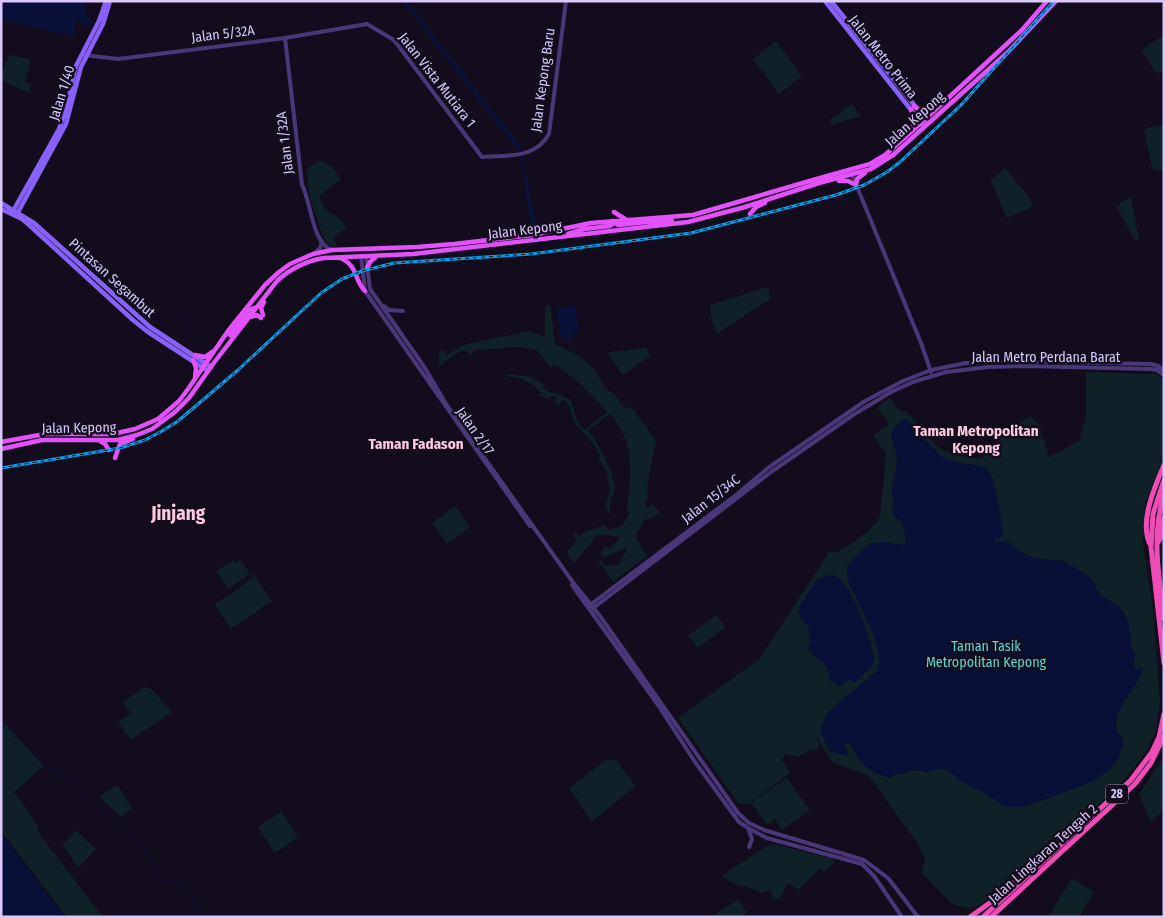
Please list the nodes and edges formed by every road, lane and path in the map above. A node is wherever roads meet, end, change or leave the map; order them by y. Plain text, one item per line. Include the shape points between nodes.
1 (106, 1) edge
2 (110, 1) edge
3 (566, 1) edge
4 (825, 1) edge
5 (831, 1) edge
6 (1047, 1) edge
7 (1056, 1) edge
8 (367, 24) joint
9 (284, 38) junction
10 (84, 55) junction
11 (912, 108) junction
12 (935, 110) junction
13 (925, 123) junction
14 (910, 133) junction
15 (518, 154) joint
16 (871, 169) junction
17 (851, 172) junction
18 (829, 181) junction
19 (856, 185) junction
20 (792, 192) junction
21 (1, 203) edge
22 (20, 203) junction
23 (1, 209) edge
24 (728, 212) junction
25 (15, 213) junction
26 (29, 219) junction
27 (613, 219) junction
28 (626, 220) junction
29 (688, 222) junction
30 (549, 238) junction
31 (322, 241) junction
32 (61, 248) junction
33 (405, 248) junction
34 (332, 250) junction
35 (342, 250) junction
36 (313, 254) junction
37 (363, 255) junction
38 (378, 256) junction
39 (338, 257) junction
40 (71, 264) junction
41 (367, 268) junction
42 (265, 285) junction
43 (270, 289) junction
44 (365, 291) junction
45 (380, 302) junction
46 (255, 308) junction
47 (403, 311) dead end
48 (394, 313) dead end
49 (248, 319) junction
50 (396, 326) junction
51 (220, 345) junction
52 (194, 358) junction
53 (207, 367) junction
54 (931, 370) junction
55 (1164, 370) edge
56 (933, 375) junction
57 (1164, 375) edge
58 (194, 382) junction
59 (850, 411) joint
60 (853, 415) joint
61 (137, 435) junction
62 (99, 441) junction
63 (1, 442) edge
64 (1, 449) edge
65 (109, 450) dead end
66 (115, 458) dead end
67 (1164, 465) edge
68 (1164, 480) edge
69 (1164, 495) edge
70 (1158, 504) junction
71 (1164, 518) edge
72 (1154, 546) junction
73 (580, 590) junction
74 (602, 598) junction
75 (591, 607) junction
76 (600, 616) junction
77 (1164, 619) edge
78 (1164, 663) edge
79 (1164, 714) edge
80 (1164, 736) edge
81 (729, 804) junction
82 (748, 828) junction
83 (749, 848) dead end
84 (1047, 859) junction
85 (902, 917) edge
86 (918, 917) edge
87 (970, 917) edge
88 (983, 917) edge
89 (991, 917) edge

1 - 10 main road, Jalan 1/40
2 - 10 main road, Jalan 1/40 via 103,24
3 - 15 street, Jalan Kepong Baru via 549,134 545,141 526,154
4 - 11 main road, Jalan Metro Prima
5 - 11 main road, Jalan Metro Prima
6 - 12 main road, Jalan Kepong via 1022,30
7 - 13 main road, Jalan Kepong via 1008,52
8 - 9 street, Jalan 5/32A
8 - 15 street, Jalan Vista Mutiara 1 via 394,40 482,157
9 - 10 street, Jalan 5/32A via 118,59
9 - 31 street, Jalan 1/32A via 302,185
10 - 22 main road, Jalan 1/40 via 66,124
11 - 12 main road via 925,113
11 - 13 main road, Jalan Metro Prima
11 - 14 main road via 914,125
12 - 13 main road, Jalan Kepong
13 - 14 main road, Jalan Kepong
13 - 16 main road, Jalan Kepong via 892,155
14 - 17 main road, Jalan Kepong via 876,162
16 - 17 main road, Jalan Kepong
16 - 19 main road via 859,178
17 - 18 main road, Jalan Kepong
17 - 19 street
17 - 28 main road, Jalan Kepong via 698,214
18 - 19 main road via 848,181
18 - 20 main road, Jalan Kepong
19 - 54 street
20 - 24 main road, Jalan Kepong
20 - 24 main road via 756,207 749,214
21 - 22 main road
21 - 25 main road, Pintasan Segambut
22 - 25 main road, Jalan 1/40
22 - 26 main road
23 - 25 main road, Pintasan Segambut
24 - 29 main road, Jalan Kepong
25 - 26 main road, Pintasan Segambut
25 - 40 main road, Pintasan Segambut
26 - 32 main road, Pintasan Segambut
27 - 28 main road, Jalan Kepong
27 - 28 main road
27 - 29 main road
27 - 30 main road via 610,226
27 - 33 main road, Jalan Kepong via 540,234
29 - 30 main road, Jalan Kepong
30 - 38 main road, Jalan Kepong
31 - 34 street
31 - 36 street via 319,250
32 - 40 main road via 72,260
32 - 52 main road, Pintasan Segambut via 150,327
33 - 35 main road, Jalan Kepong
33 - 37 main road via 370,251
34 - 35 main road, Jalan Kepong
34 - 36 main road, Jalan Kepong
35 - 37 main road
36 - 42 main road, Jalan Kepong via 290,264
37 - 38 main road, Jalan Kepong
37 - 39 main road, Jalan Kepong
37 - 41 street, Jalan 2/17
37 - 44 street, Jalan 2/17
38 - 41 main road
39 - 43 main road, Jalan Kepong via 303,264 283,275
39 - 44 main road via 354,268
40 - 52 main road, Pintasan Segambut via 148,332
41 - 45 street, Jalan 2/17 via 369,286
42 - 46 main road
42 - 51 main road, Jalan Kepong
43 - 46 main road, Jalan Kepong
43 - 49 main road via 262,306 262,317 255,315
44 - 75 street, Jalan 2/17 via 486,466
45 - 47 street via 389,310
45 - 50 street, Jalan 2/17
46 - 49 main road, Jalan Kepong
46 - 51 main road
48 - 50 street
49 - 53 main road, Jalan Kepong
50 - 73 street, Jalan 2/17 via 446,404
51 - 52 main road via 206,356
51 - 53 main road, Jalan Kepong
52 - 53 main road, Pintasan Segambut
52 - 58 main road via 197,371
53 - 58 main road, Jalan Kepong
53 - 61 main road, Jalan Kepong via 190,398 175,412
54 - 55 street, Jalan Metro Perdana Barat via 966,363 1007,361 1151,364
54 - 56 street
54 - 59 street, Jalan Metro Perdana Barat via 892,386
56 - 57 street, Jalan Metro Perdana Barat via 968,368 1026,366 1151,369
56 - 60 street, Jalan Metro Perdana Barat via 890,392
58 - 63 main road, Jalan Kepong via 168,411 135,429 106,435 33,435
59 - 74 street, Jalan 15/34C via 763,472
60 - 74 street, Jalan 15/34C
61 - 62 main road, Jalan Kepong
61 - 66 main road via 120,444
62 - 64 main road, Jalan Kepong via 36,441
62 - 65 main road
67 - 72 highway via 1147,519 1147,540
68 - 70 highway
69 - 70 highway
70 - 72 highway
71 - 72 highway via 1161,536
72 - 77 highway
72 - 78 highway
73 - 74 street via 592,598
73 - 75 street, Jalan 2/17
74 - 75 street, Jalan 15/34C
74 - 76 street via 598,608
75 - 76 street
75 - 81 street
76 - 81 street
79 - 84 highway, Jalan Lingkaran Tengah 2 / 28 via 1152,752 1142,768
80 - 89 highway, Jalan Lingkaran Tengah 2 / 28 via 1151,763 1135,784
81 - 82 street via 736,819
81 - 86 street via 758,828 864,860 888,878
82 - 83 street via 752,839
82 - 85 street via 767,838 862,864
84 - 87 highway
84 - 88 highway, Jalan Lingkaran Tengah 2 / 28

